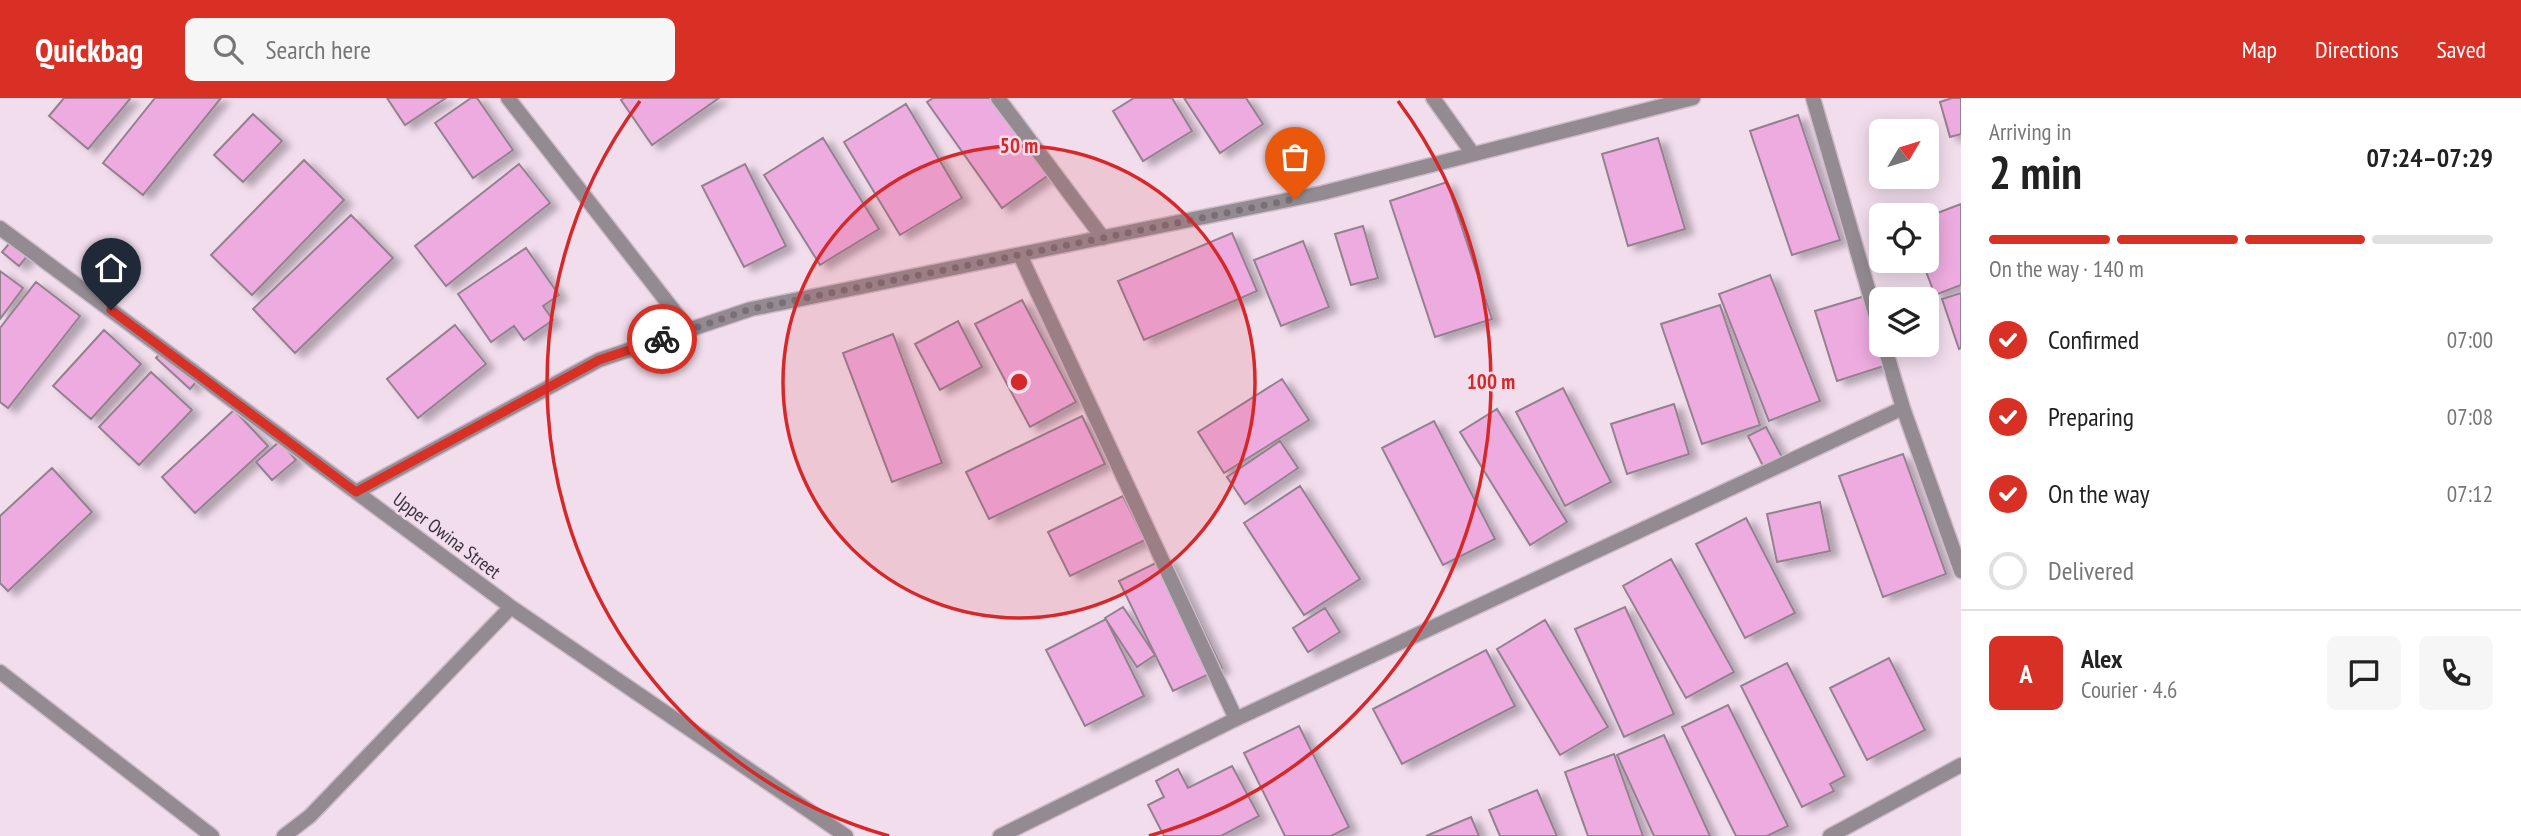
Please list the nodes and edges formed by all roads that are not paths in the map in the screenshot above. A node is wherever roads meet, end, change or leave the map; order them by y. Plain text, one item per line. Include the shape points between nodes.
1 (508, 98) edge
2 (998, 98) edge
3 (1433, 98) edge
4 (1693, 98) edge
5 (1813, 98) edge
6 (1473, 154) junction
7 (0, 228) edge
8 (1103, 238) junction
9 (1020, 255) junction
10 (1869, 292) edge
11 (689, 330) junction
12 (1888, 357) edge
13 (1903, 408) junction
14 (356, 492) junction
15 (1961, 571) edge
16 (511, 607) junction
17 (0, 672) edge
18 (1236, 719) junction
19 (1961, 765) edge
20 (212, 836) edge
21 (284, 836) edge
22 (846, 836) edge
23 (1000, 836) edge
24 (1830, 836) edge

1 - 11 street
2 - 8 street
3 - 6 street
4 - 6 street
5 - 10 street
6 - 8 street via 1322,193
7 - 14 street, Upper Owina Street
8 - 9 street
9 - 11 street via 751,309
9 - 18 street
11 - 14 street via 599,360
12 - 13 street
13 - 15 street
13 - 18 street
14 - 16 street, Upper Owina Street
16 - 21 street via 310,816
16 - 22 street, Upper Owina Street
17 - 20 street
18 - 23 street
19 - 24 street

